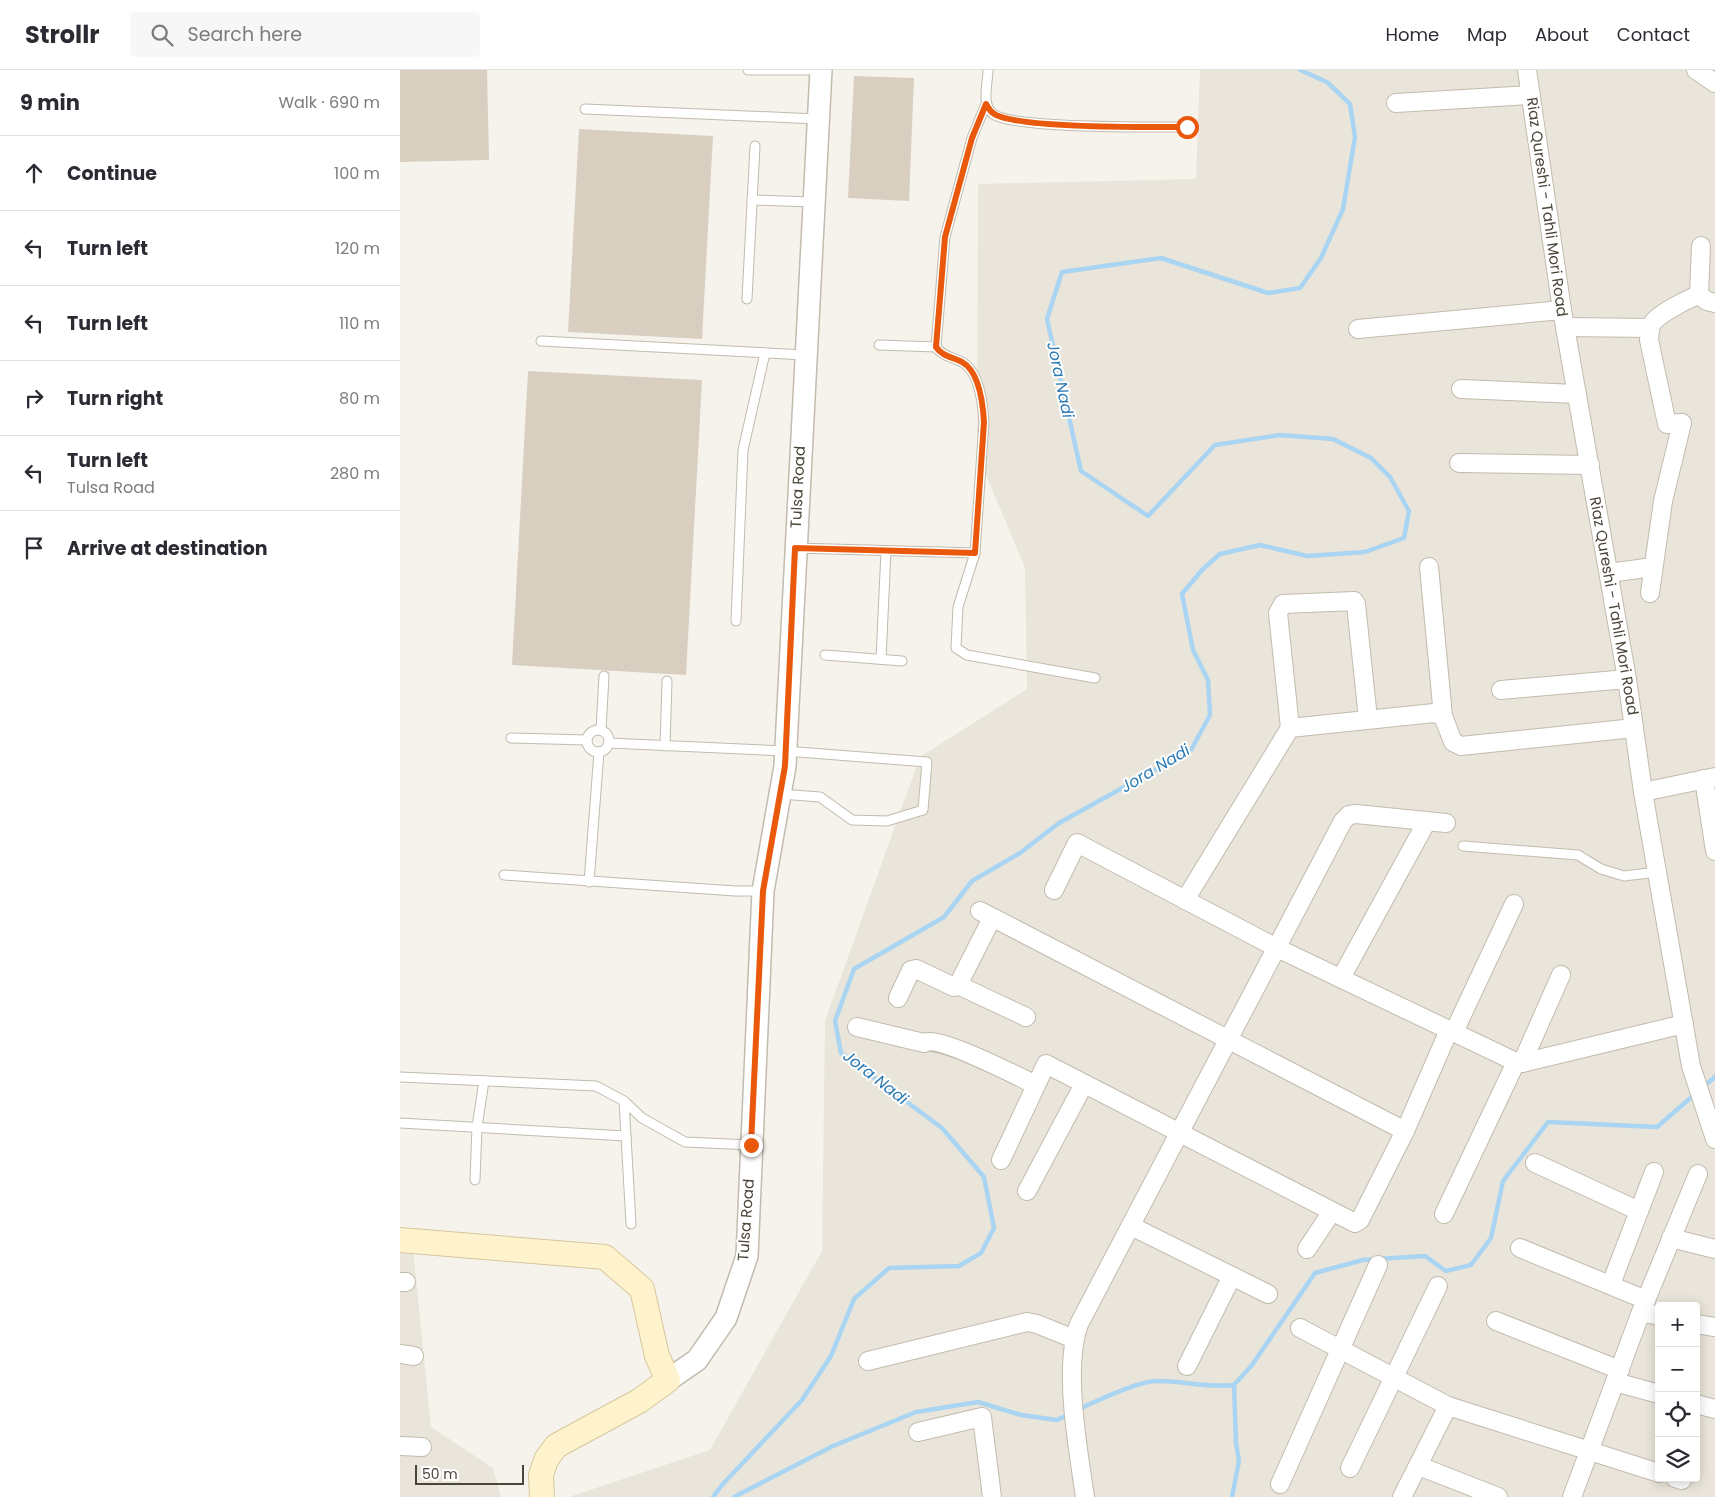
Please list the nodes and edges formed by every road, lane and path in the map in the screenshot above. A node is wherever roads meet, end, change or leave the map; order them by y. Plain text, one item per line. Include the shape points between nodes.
1 (748, 70) edge
2 (820, 70) edge
3 (988, 70) edge
4 (1527, 70) edge
5 (1696, 70) edge
6 (1715, 83) edge
7 (1531, 96) junction
8 (1396, 103) dead end
9 (986, 104) junction
10 (585, 109) dead end
11 (818, 119) junction
12 (1187, 127) dead end
13 (755, 146) dead end
14 (752, 200) junction
15 (813, 202) junction
16 (1701, 246) dead end
17 (747, 299) dead end
18 (1707, 299) edge
19 (1564, 318) junction
20 (1650, 328) junction
21 (1358, 329) dead end
22 (541, 341) dead end
23 (879, 345) dead end
24 (936, 347) junction
25 (765, 353) junction
26 (805, 355) junction
27 (1461, 389) dead end
28 (1577, 394) junction
29 (1459, 463) dead end
30 (1590, 465) junction
31 (795, 548) junction
32 (886, 550) junction
33 (975, 553) junction
34 (1429, 567) dead end
35 (1653, 567) junction
36 (1609, 573) junction
37 (1650, 593) dead end
38 (736, 621) dead end
39 (825, 655) dead end
40 (881, 659) junction
41 (902, 660) dead end
42 (604, 676) dead end
43 (1095, 678) dead end
44 (1627, 679) junction
45 (668, 681) dead end
46 (1501, 690) dead end
47 (1443, 716) junction
48 (1368, 719) junction
49 (1290, 728) junction
50 (1634, 728) junction
51 (601, 730) junction
52 (512, 738) dead end
53 (587, 740) junction
54 (609, 743) junction
55 (665, 746) junction
56 (785, 751) junction
57 (599, 752) junction
58 (1709, 778) edge
59 (1643, 792) junction
60 (780, 794) junction
61 (1427, 821) junction
62 (1446, 823) dead end
63 (1463, 846) dead end
64 (1715, 851) edge
65 (1657, 872) junction
66 (504, 875) dead end
67 (589, 882) junction
68 (1054, 890) dead end
69 (763, 891) junction
70 (1185, 900) junction
71 (1514, 904) dead end
72 (1275, 947) junction
73 (1561, 976) dead end
74 (1340, 978) junction
75 (958, 985) junction
76 (898, 998) dead end
77 (1026, 1017) dead end
78 (1684, 1024) junction
79 (857, 1027) dead end
80 (1451, 1031) junction
81 (1228, 1040) junction
82 (1519, 1062) junction
83 (400, 1077) edge
84 (484, 1081) junction
85 (1084, 1084) junction
86 (1036, 1085) junction
87 (624, 1101) junction
88 (400, 1123) edge
89 (478, 1127) junction
90 (1405, 1130) junction
91 (1179, 1133) junction
92 (626, 1136) junction
93 (1715, 1139) edge
94 (751, 1145) junction
95 (1001, 1160) dead end
96 (1535, 1163) dead end
97 (1654, 1172) dead end
98 (1698, 1174) dead end
99 (475, 1180) dead end
100 (1027, 1191) dead end
101 (1639, 1210) junction
102 (1331, 1213) junction
103 (1444, 1214) dead end
104 (631, 1224) dead end
105 (1130, 1226) junction
106 (1671, 1238) junction
107 (400, 1240) edge
108 (1520, 1248) dead end
109 (1307, 1249) dead end
110 (1715, 1249) edge
111 (1378, 1265) dead end
112 (1232, 1276) junction
113 (1611, 1284) junction
114 (1438, 1286) dead end
115 (1268, 1294) dead end
116 (1644, 1306) junction
117 (1655, 1313) edge
118 (1496, 1321) dead end
119 (1700, 1325) edge
120 (1715, 1327) edge
121 (1300, 1328) dead end
122 (1074, 1339) junction
123 (1339, 1349) junction
124 (868, 1361) dead end
125 (1187, 1366) dead end
126 (1394, 1376) junction
127 (1617, 1376) junction
128 (668, 1380) junction
129 (1655, 1392) edge
130 (1700, 1405) edge
131 (1448, 1406) junction
132 (1715, 1409) edge
133 (918, 1432) dead end
134 (400, 1446) edge
135 (422, 1447) dead end
136 (1589, 1451) junction
137 (1419, 1466) junction
138 (1350, 1468) dead end
139 (1655, 1472) edge
140 (1280, 1484) dead end
141 (542, 1497) edge
142 (992, 1497) edge
143 (1084, 1497) edge
144 (1402, 1497) edge
145 (1498, 1497) edge
146 (1572, 1497) edge

1 - 2 lane
2 - 11 street, Tulsa Road
3 - 9 lane
4 - 7 street, Riaz Qureshi - Tahli Mori Road
5 - 6 street
7 - 8 street
7 - 19 street, Riaz Qureshi - Tahli Mori Road
9 - 12 lane via 992,113 1012,120 1112,127
9 - 24 lane via 972,138 945,237
10 - 11 lane
11 - 15 street, Tulsa Road
13 - 14 lane
14 - 15 lane
14 - 17 lane
15 - 26 street, Tulsa Road
16 - 18 street
18 - 20 street via 1691,298 1654,321
19 - 20 street
19 - 21 street
19 - 28 street, Riaz Qureshi - Tahli Mori Road
20 - 35 street via 1649,340 1667,424 1682,423 1663,501
22 - 25 lane
23 - 24 lane
24 - 33 lane via 940,354 965,364 973,375 983,404
25 - 26 lane
25 - 38 lane via 743,450
26 - 31 street, Tulsa Road
27 - 28 street
28 - 30 street, Riaz Qureshi - Tahli Mori Road
29 - 30 street
30 - 36 street, Riaz Qureshi - Tahli Mori Road
31 - 32 lane
31 - 56 street, Tulsa Road
32 - 33 lane
32 - 40 lane
33 - 43 lane via 958,607 956,648 967,655
34 - 47 street
35 - 36 street
35 - 37 street
36 - 44 street, Riaz Qureshi - Tahli Mori Road
39 - 40 lane
40 - 41 lane
42 - 51 lane
44 - 46 street
44 - 50 street, Riaz Qureshi - Tahli Mori Road
45 - 55 lane
47 - 48 street via 1434,712
47 - 50 street via 1453,742 1461,746
48 - 49 street
48 - 49 street via 1354,601 1283,604 1278,612
49 - 70 street
50 - 59 street, Riaz Qureshi - Tahli Mori Road
51 - 53 lane via 593,731
51 - 54 lane via 607,734
52 - 53 lane
53 - 57 lane via 591,750
54 - 55 lane
54 - 57 lane
55 - 56 lane
56 - 60 street, Tulsa Road
56 - 60 lane via 927,762 924,810 887,821 852,820 820,797
57 - 67 lane
58 - 59 street
58 - 64 street
59 - 65 street, Riaz Qureshi - Tahli Mori Road
60 - 69 street, Tulsa Road
61 - 62 street
61 - 72 street via 1349,815
61 - 74 street
63 - 65 lane via 1578,855 1601,869 1624,876
65 - 78 street, Riaz Qureshi - Tahli Mori Road
66 - 67 lane
67 - 69 lane
68 - 70 street via 1077,844
69 - 94 street, Tulsa Road
70 - 72 street
71 - 80 street
72 - 74 street
72 - 81 street
73 - 82 street
74 - 80 street
75 - 76 street via 954,988 916,969 911,970
75 - 77 street
75 - 81 street via 986,914
78 - 82 street
78 - 93 street, Riaz Qureshi - Tahli Mori Road via 1691,1066
79 - 86 street via 945,1044
80 - 82 street
80 - 90 street
81 - 90 street
81 - 91 street
82 - 103 street
83 - 84 lane
84 - 87 lane via 596,1086
84 - 89 lane
85 - 86 street via 1046,1064
85 - 91 street
85 - 100 street
86 - 95 street
87 - 92 lane
87 - 94 lane via 642,1118 685,1142
88 - 89 lane
89 - 92 lane
89 - 99 lane
90 - 102 street via 1360,1220 1350,1222
91 - 102 street
91 - 105 street
92 - 104 lane
94 - 128 street, Tulsa Road via 747,1256 726,1318 697,1360
96 - 101 street
97 - 101 street
98 - 106 street
101 - 113 street
102 - 109 street
105 - 112 street
105 - 122 street
106 - 110 street
106 - 116 street
107 - 128 main road via 605,1257 642,1289 657,1356
108 - 113 street
111 - 123 street
112 - 115 street
112 - 125 street
113 - 116 street
114 - 126 street
116 - 117 street
116 - 127 street
118 - 127 street
119 - 120 street
121 - 123 street
122 - 124 street via 1037,1324 1018,1323
122 - 143 street via 1071,1365
123 - 126 street
123 - 140 street
126 - 131 street
126 - 138 street
127 - 129 street
127 - 136 street
128 - 141 main road, Tulsa Road via 639,1401 556,1446 540,1475
130 - 132 street
131 - 136 street
131 - 137 street
133 - 142 street via 982,1417
134 - 135 street
136 - 139 street
136 - 146 street
137 - 144 street
137 - 145 street

